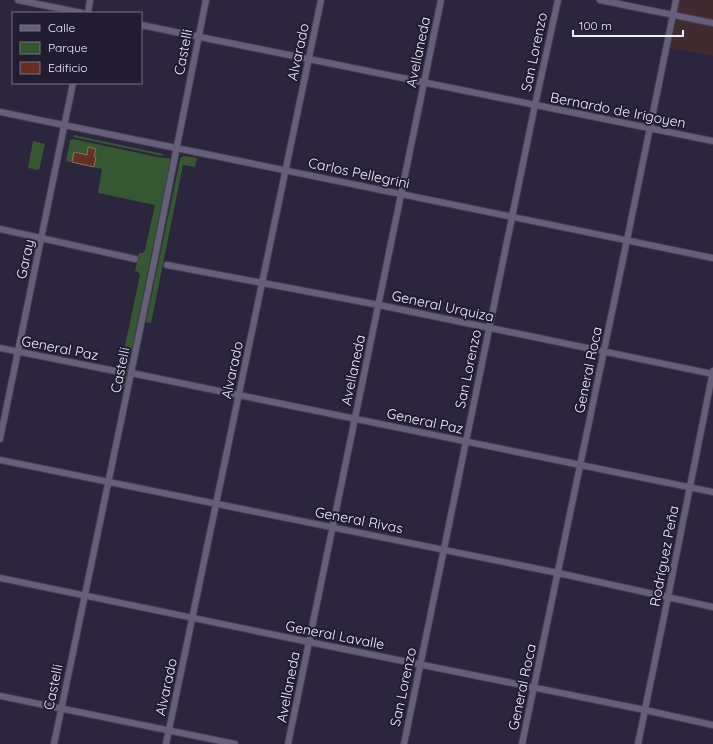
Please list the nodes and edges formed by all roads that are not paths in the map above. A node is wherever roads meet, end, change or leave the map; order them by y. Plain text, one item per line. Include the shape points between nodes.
1 (18, 0) edge
2 (90, 0) edge
3 (206, 0) edge
4 (321, 0) edge
5 (441, 0) edge
6 (558, 0) edge
7 (600, 0) edge
8 (676, 0) edge
9 (77, 12) edge
10 (88, 12) edge
11 (673, 15) junction
12 (713, 24) edge
13 (142, 25) edge
14 (198, 37) junction
15 (309, 59) junction
16 (424, 83) junction
17 (73, 84) edge
18 (535, 105) junction
19 (0, 112) edge
20 (65, 125) junction
21 (650, 128) junction
22 (713, 141) edge
23 (177, 148) junction
24 (286, 170) junction
25 (402, 194) junction
26 (512, 217) junction
27 (0, 229) edge
28 (41, 239) junction
29 (627, 240) junction
30 (713, 258) edge
31 (135, 259) dead end
32 (167, 265) dead end
33 (263, 283) junction
34 (378, 305) junction
35 (489, 328) junction
36 (0, 348) edge
37 (18, 351) junction
38 (604, 352) junction
39 (115, 371) dead end
40 (713, 373) edge
41 (131, 374) junction
42 (239, 395) junction
43 (355, 419) junction
44 (0, 439) edge
45 (466, 441) junction
46 (0, 460) edge
47 (581, 465) junction
48 (108, 482) junction
49 (690, 487) junction
50 (713, 492) edge
51 (216, 504) junction
52 (333, 527) junction
53 (443, 550) junction
54 (558, 573) junction
55 (0, 578) edge
56 (84, 595) junction
57 (668, 597) junction
58 (713, 607) edge
59 (193, 618) junction
60 (309, 642) junction
61 (421, 664) junction
62 (534, 687) junction
63 (0, 696) edge
64 (61, 709) junction
65 (645, 710) junction
66 (713, 725) edge
67 (169, 731) junction
68 (54, 744) edge
69 (166, 744) edge
70 (235, 744) edge
71 (288, 744) edge
72 (404, 744) edge
73 (522, 744) edge
74 (638, 744) edge

1 - 9 street
2 - 10 street
3 - 14 street, Castelli
4 - 15 street, Alvarado
5 - 16 street, Avellaneda
6 - 18 street, San Lorenzo
7 - 11 street
8 - 11 street, General Roca
11 - 12 street
11 - 21 street, General Roca
13 - 14 street, Bernardo de Irigoyen
14 - 15 street, Bernardo de Irigoyen
14 - 23 street, Castelli
15 - 16 street, Bernardo de Irigoyen
15 - 24 street, Alvarado
16 - 18 street, Bernardo de Irigoyen
16 - 25 street, Avellaneda
17 - 20 street, Garay
18 - 21 street, Bernardo de Irigoyen
18 - 26 street, San Lorenzo
19 - 20 street, Carlos Pellegrini
20 - 23 street, Carlos Pellegrini
20 - 28 street, Garay
21 - 22 street, Bernardo de Irigoyen
21 - 29 street, General Roca
23 - 24 street, Carlos Pellegrini
23 - 41 street, Castelli
24 - 25 street, Carlos Pellegrini
24 - 33 street, Alvarado
25 - 26 street, Carlos Pellegrini
25 - 34 street, Avellaneda
26 - 29 street, Carlos Pellegrini
26 - 35 street, San Lorenzo
27 - 28 street
28 - 31 street
28 - 37 street, Garay
29 - 30 street, Carlos Pellegrini
29 - 38 street, General Roca
32 - 33 street, General Urquiza
33 - 34 street, General Urquiza
33 - 42 street, Alvarado
34 - 35 street, General Urquiza
34 - 43 street, Avellaneda
35 - 38 street, General Urquiza
35 - 45 street, San Lorenzo
36 - 37 street, General Paz
37 - 39 street, General Paz
37 - 44 street, Garay
38 - 40 street, General Urquiza
38 - 47 street, General Roca
40 - 49 street, Rodríguez Peña
41 - 42 street, General Paz
41 - 48 street, Castelli
42 - 43 street, General Paz
42 - 51 street, Alvarado
43 - 45 street, General Paz
43 - 52 street, Avellaneda
45 - 47 street, General Paz
45 - 53 street, San Lorenzo
46 - 48 street, General Rivas
47 - 49 street, General Paz
47 - 54 street, General Roca
48 - 51 street, General Rivas
48 - 56 street, Castelli
49 - 50 street, General Paz
49 - 57 street, Rodríguez Peña
51 - 52 street, General Rivas
51 - 59 street, Alvarado
52 - 53 street, General Rivas
52 - 60 street, Avellaneda
53 - 54 street, General Rivas
53 - 61 street, San Lorenzo
54 - 57 street, General Rivas
54 - 62 street, General Roca
55 - 56 street, General Lavalle
56 - 59 street, General Lavalle
56 - 64 street, Castelli
57 - 58 street, General Rivas
57 - 65 street, Rodríguez Peña
59 - 60 street, General Lavalle
59 - 67 street, Alvarado
60 - 61 street, General Lavalle
60 - 71 street, Avellaneda
61 - 62 street, General Lavalle
61 - 72 street, San Lorenzo
62 - 65 street, General Lavalle
62 - 73 street, General Roca
63 - 64 street
64 - 67 street
64 - 68 street, Castelli
65 - 66 street, General Lavalle
65 - 74 street, Rodríguez Peña
67 - 69 street, Alvarado
67 - 70 street

